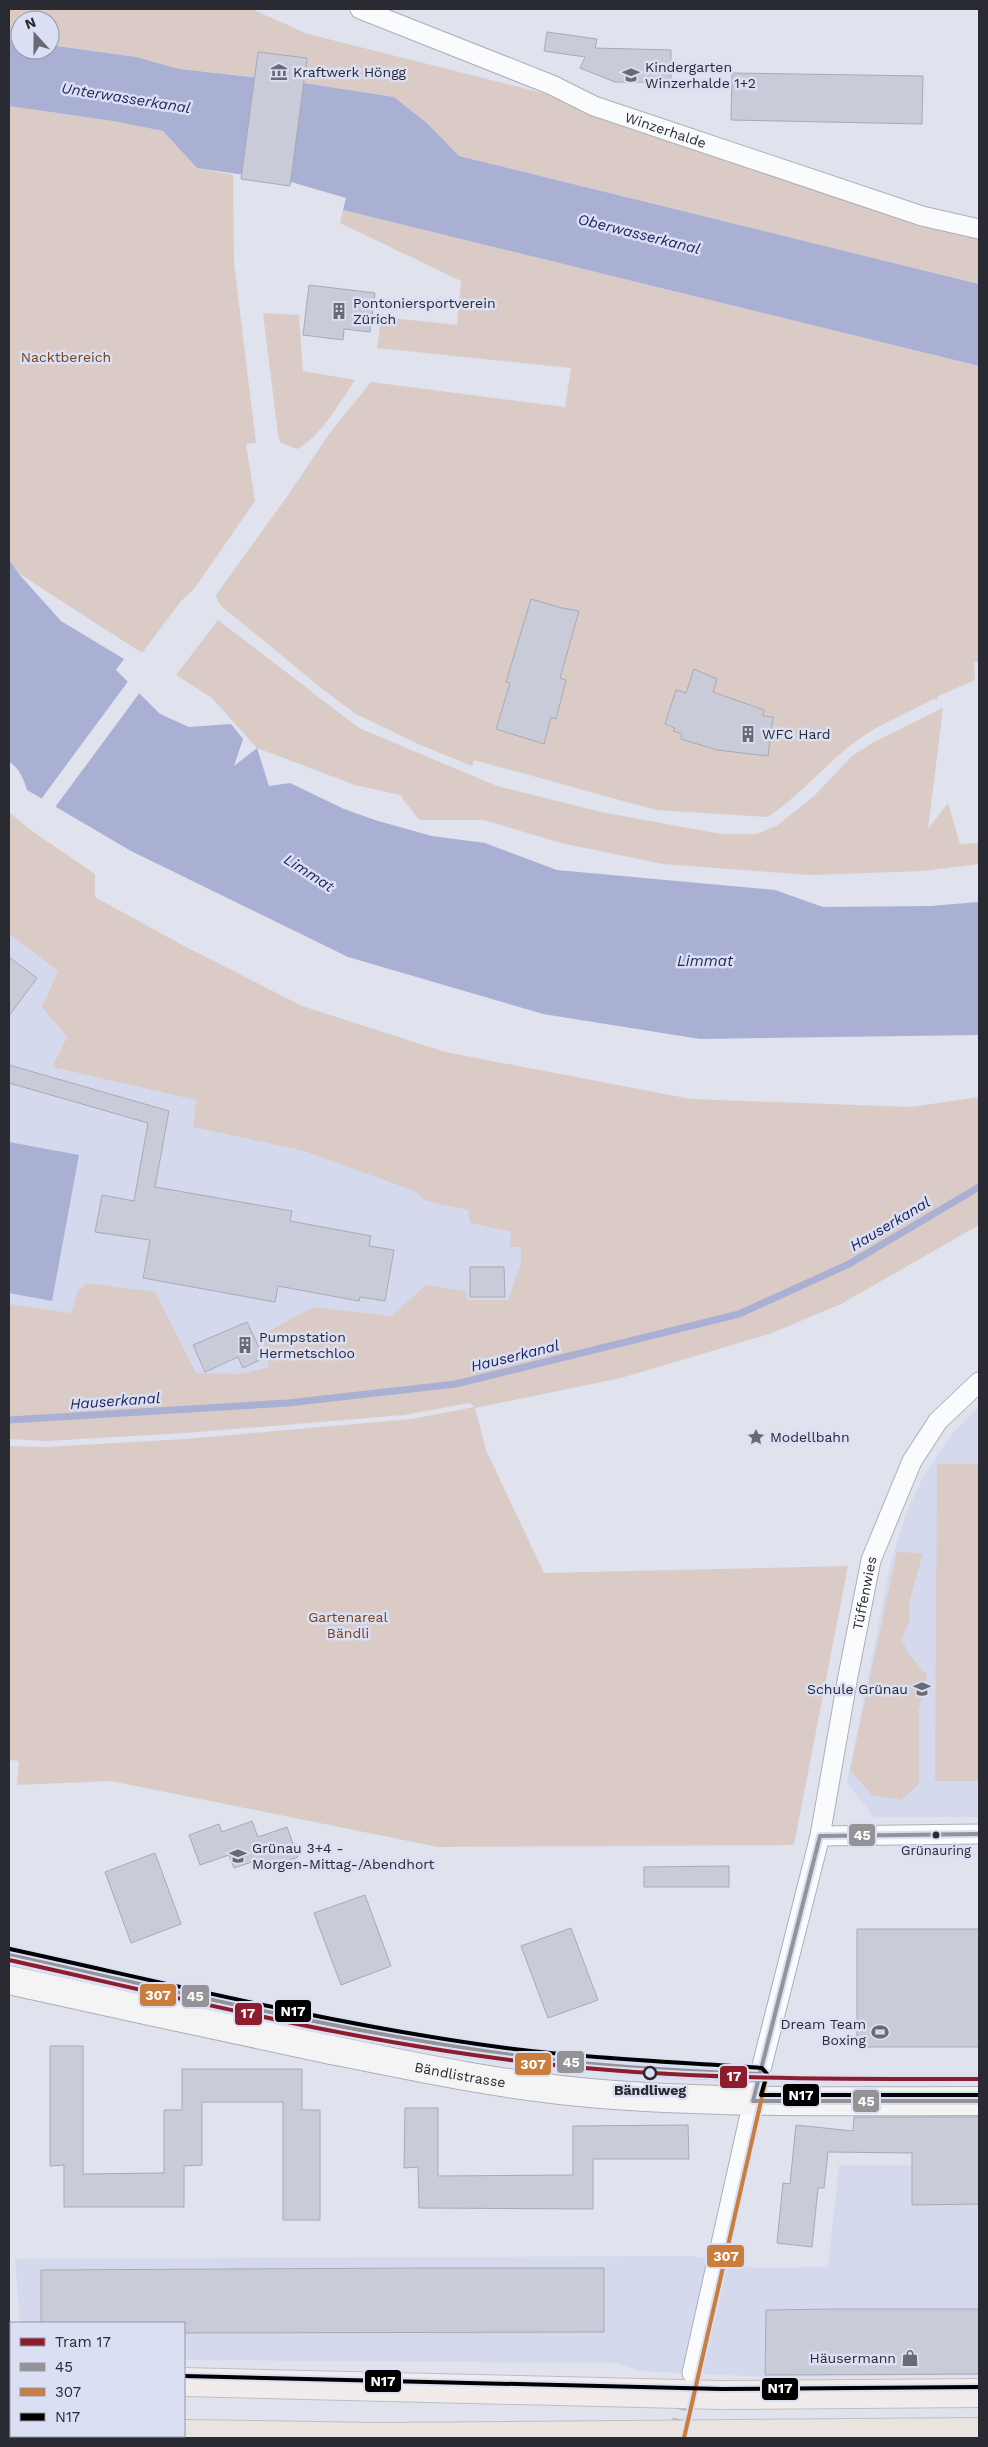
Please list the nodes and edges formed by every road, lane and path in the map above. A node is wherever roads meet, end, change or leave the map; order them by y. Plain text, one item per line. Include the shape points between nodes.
1 (360, 9) edge
2 (979, 229) edge
3 (979, 1382) edge
4 (979, 1834) edge
5 (820, 1836) junction
6 (9, 1980) edge
7 (753, 2101) junction
8 (979, 2101) edge
9 (692, 2373) tunnel mouth
10 (185, 2382) edge
11 (979, 2393) edge
12 (979, 2432) edge
13 (185, 2434) edge

1 - 2 street, Winzerhalde via 552,85 594,106 922,216
3 - 5 street, Tüffenwies via 938,1421 912,1461 872,1560
4 - 5 street
5 - 7 street
6 - 7 street, Bändlistrasse via 438,2072 589,2092
7 - 8 street, Bändlistrasse
7 - 9 street
10 - 11 main road via 722,2395
12 - 13 highway via 378,2437

